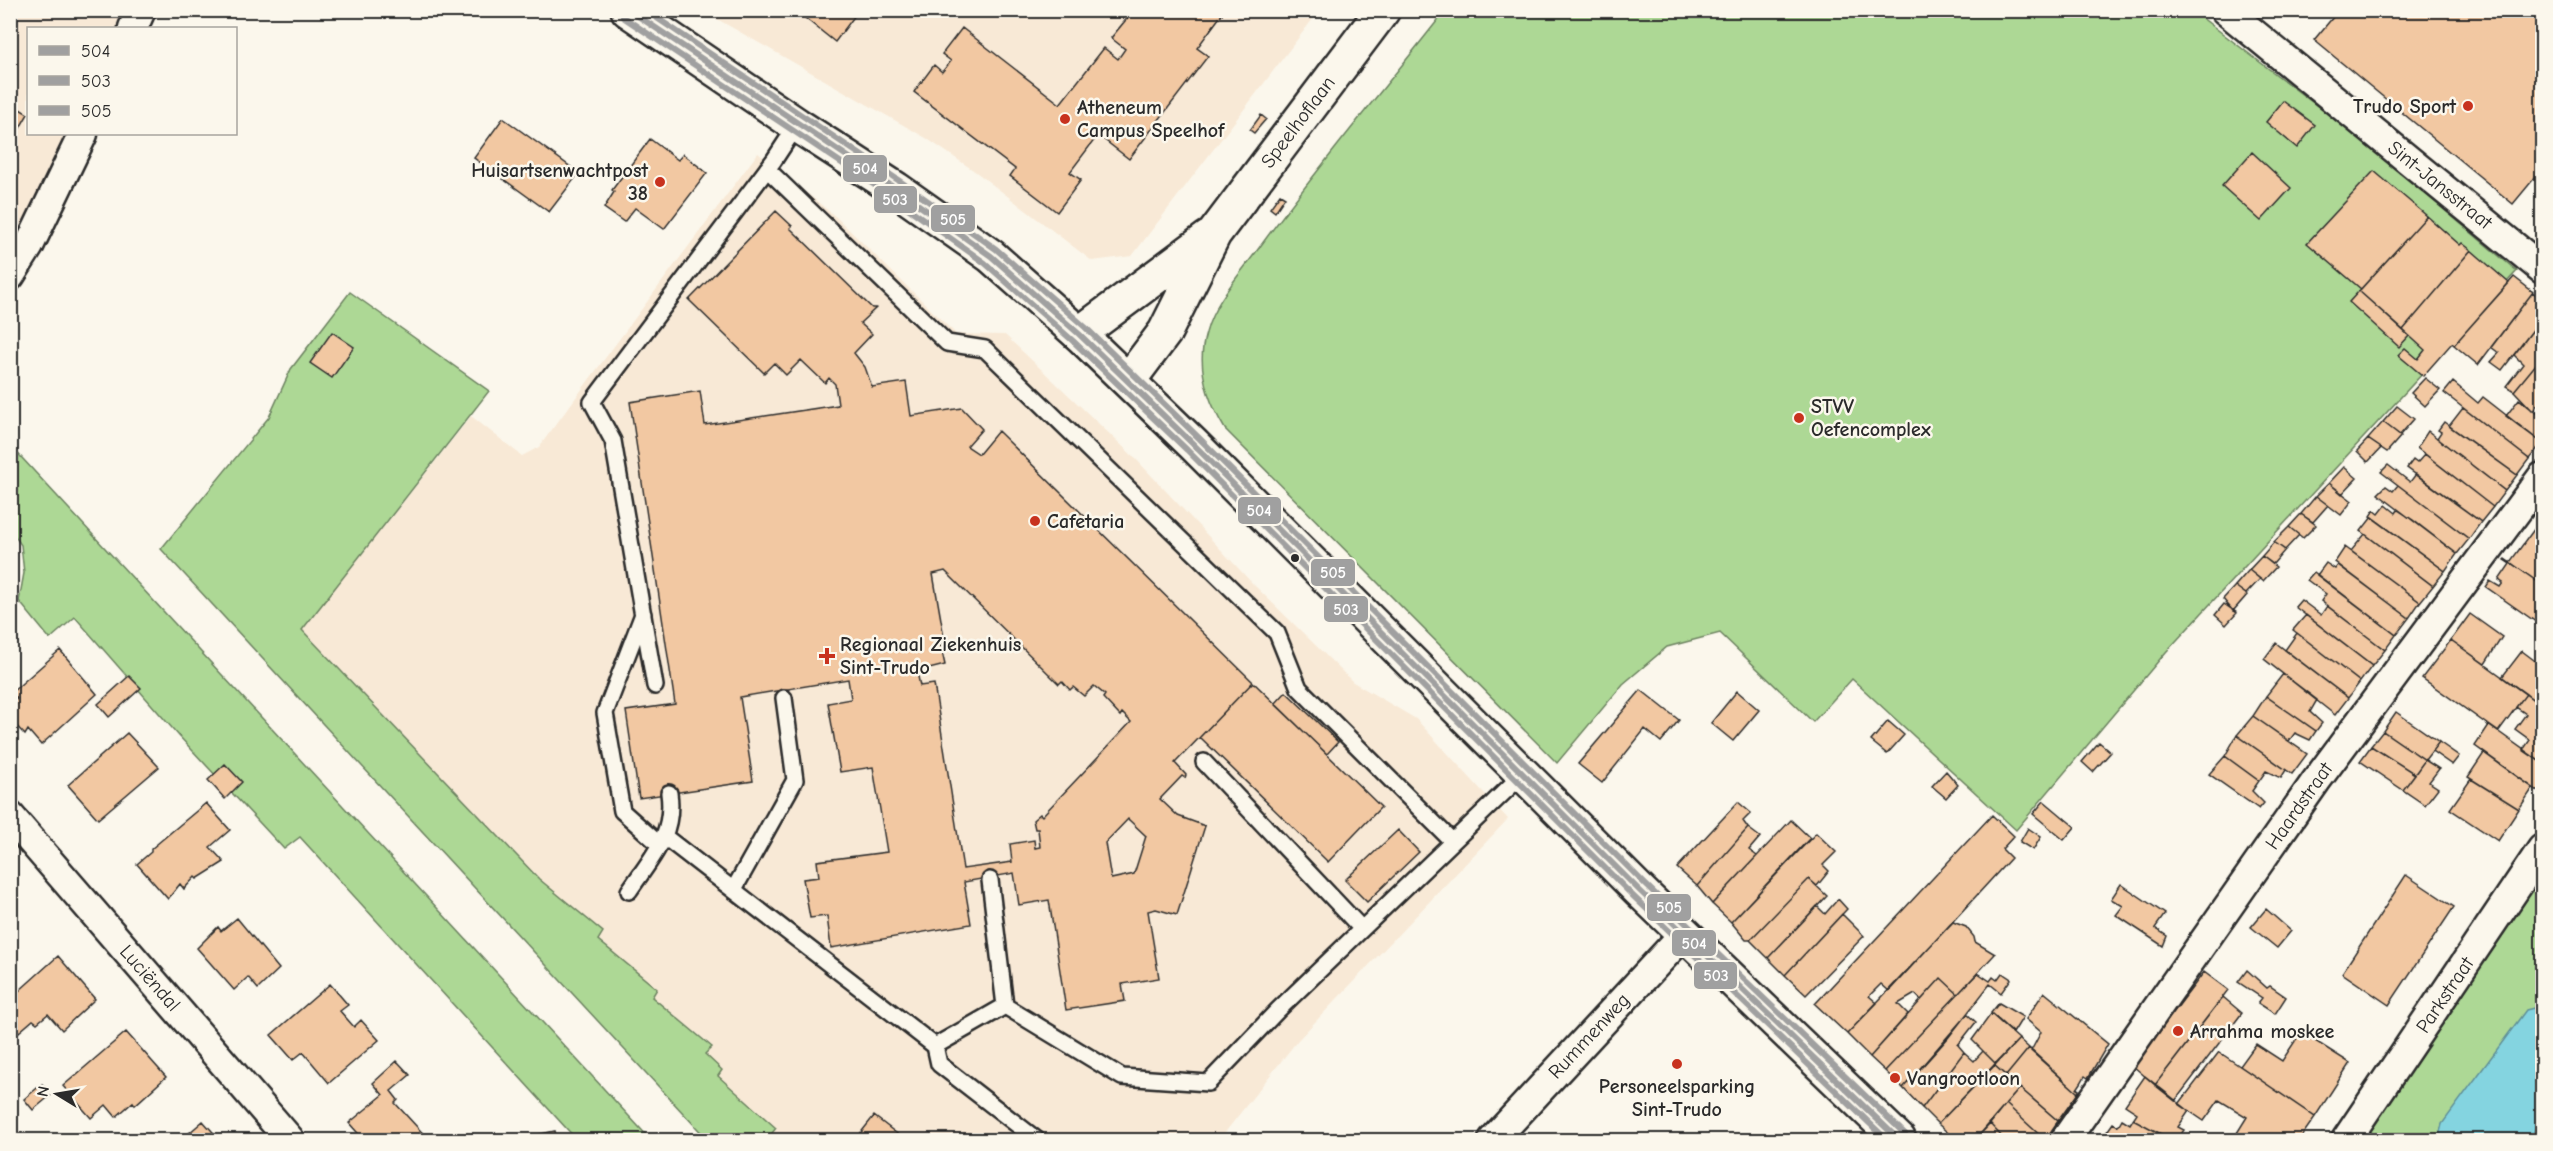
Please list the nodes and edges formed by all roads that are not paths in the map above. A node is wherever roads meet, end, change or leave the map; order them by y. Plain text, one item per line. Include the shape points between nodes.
1 (141, 10) edge
2 (628, 10) edge
3 (1383, 10) edge
4 (2229, 12) edge
5 (133, 27) edge
6 (797, 126) junction
7 (83, 135) edge
8 (767, 169) junction
9 (1214, 234) junction
10 (2542, 269) edge
11 (10, 276) edge
12 (1079, 334) junction
13 (1129, 380) junction
14 (2542, 477) edge
15 (643, 614) junction
16 (655, 686) dead end
17 (784, 698) dead end
18 (1204, 762) dead end
19 (1524, 773) junction
20 (669, 793) dead end
21 (10, 816) edge
22 (663, 841) junction
23 (1452, 841) junction
24 (2542, 849) edge
25 (990, 880) dead end
26 (734, 889) junction
27 (629, 891) dead end
28 (1362, 929) junction
29 (1685, 933) junction
30 (1005, 1006) junction
31 (935, 1046) junction
32 (290, 1140) edge
33 (1037, 1140) edge
34 (1493, 1140) edge
35 (1899, 1140) edge
36 (2065, 1140) edge
37 (2346, 1140) edge

1 - 5 street
2 - 6 main road
3 - 9 main road, Speelhoflaan
4 - 10 street, Sint-Jansstraat
6 - 8 lane
6 - 12 main road via 991,256
7 - 11 street via 29,246
8 - 15 lane via 592,402 613,441
8 - 23 lane via 947,343 985,349 1277,633 1299,688
9 - 12 main road, Speelhoflaan
9 - 13 main road, Speelhoflaan via 1165,332
12 - 13 main road
13 - 19 main road
14 - 36 street, Haardstraat via 2316,781
15 - 16 lane
15 - 22 lane via 604,713 622,811
17 - 26 lane via 795,780
18 - 28 lane
19 - 23 lane
19 - 29 main road
20 - 22 lane via 670,823
21 - 32 street, Luciëndal
22 - 26 lane
22 - 27 lane
23 - 28 lane
24 - 37 street, Parkstraat
25 - 30 lane
26 - 31 lane
28 - 30 lane via 1208,1083 1122,1077
29 - 34 street, Rummenweg
29 - 35 main road
30 - 31 lane
31 - 33 lane via 939,1064

